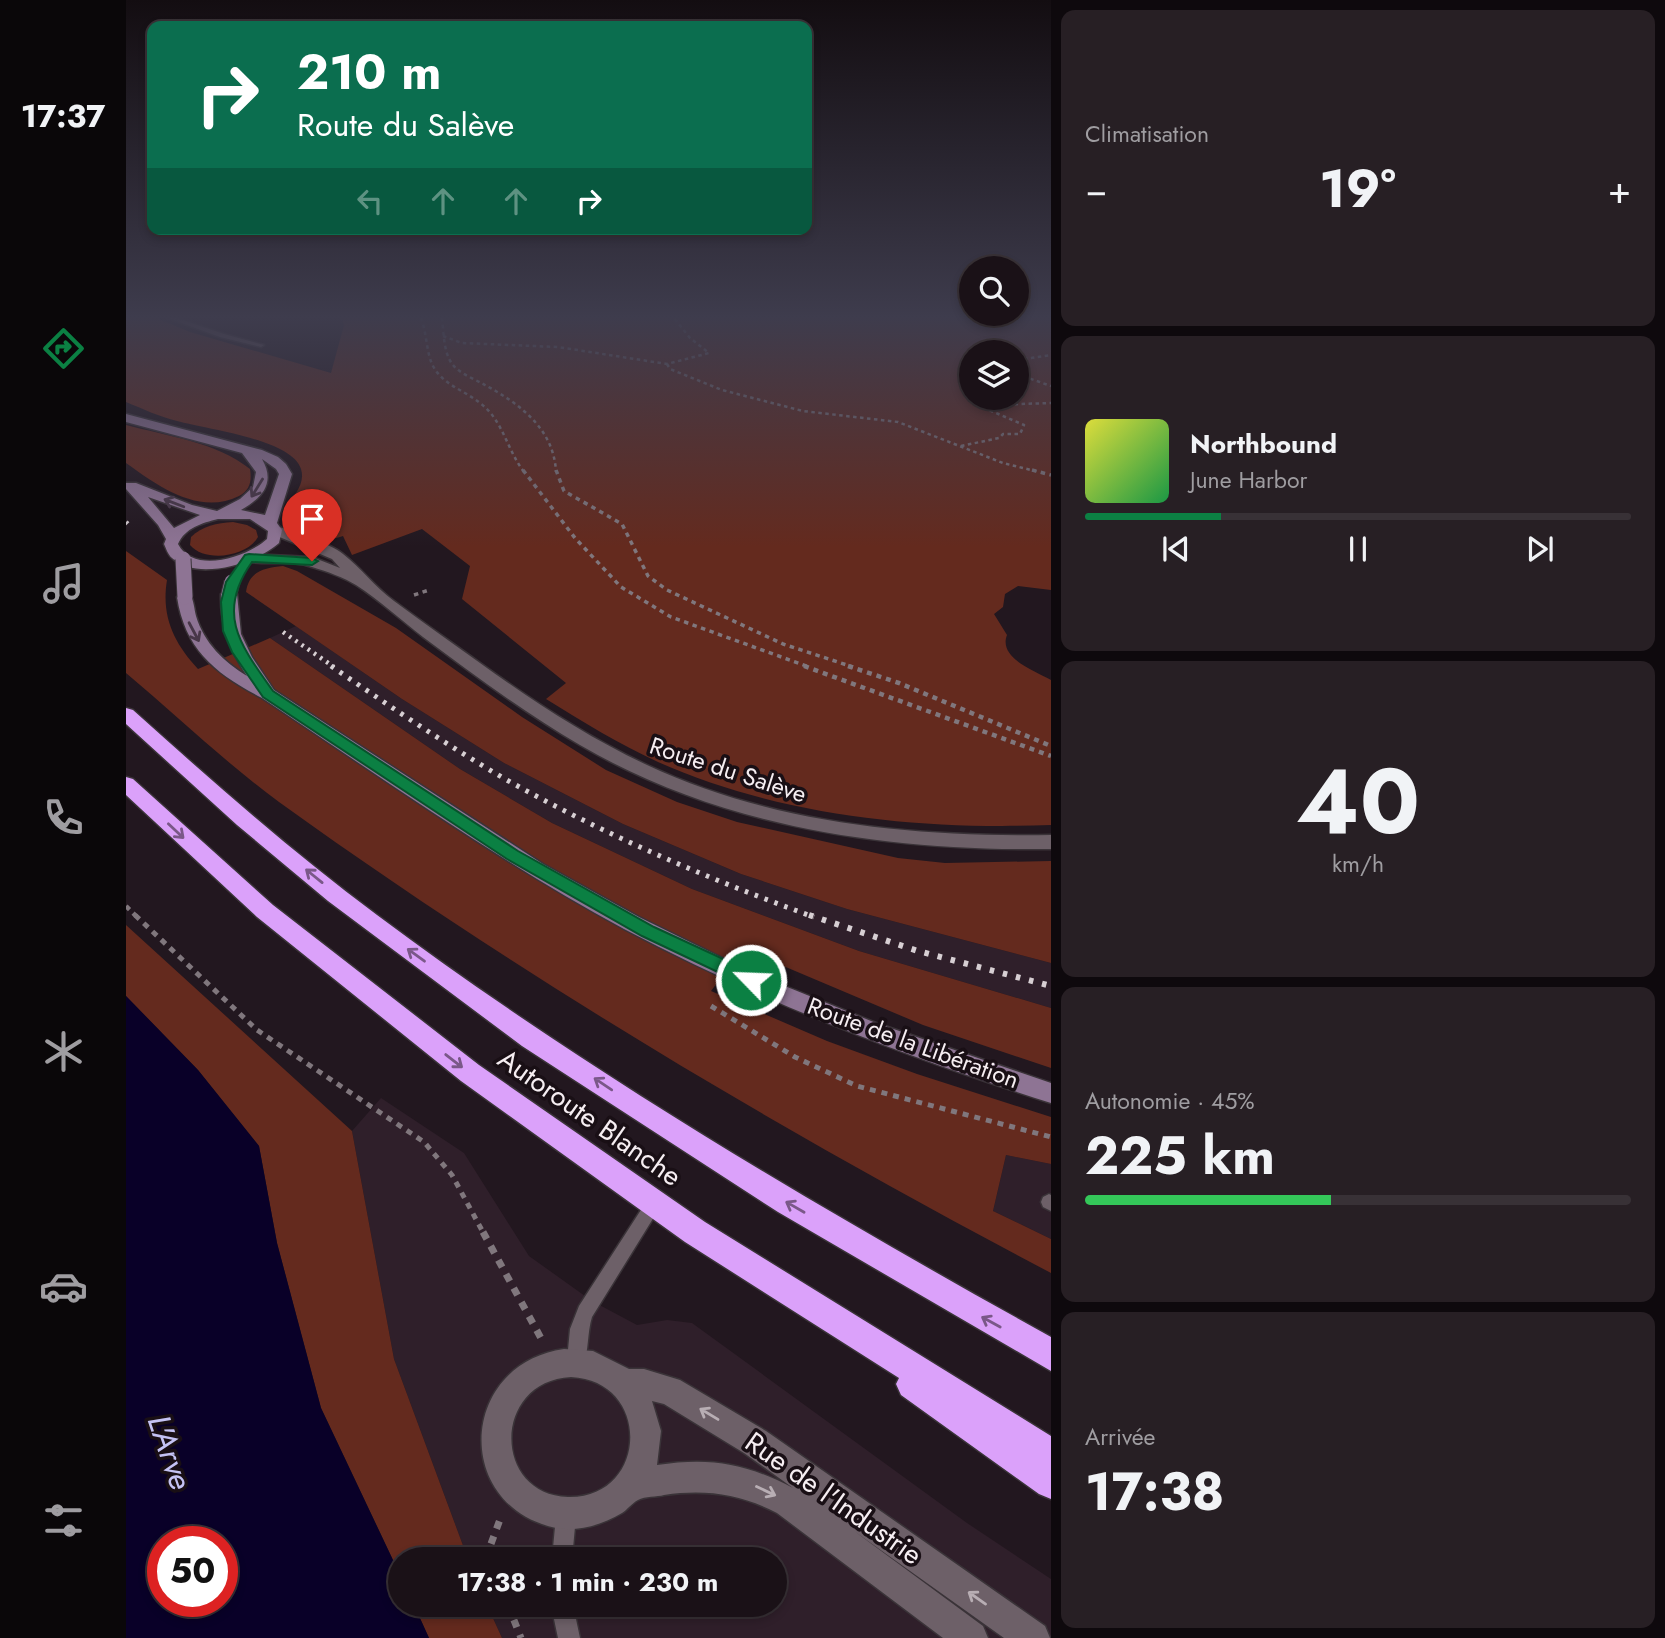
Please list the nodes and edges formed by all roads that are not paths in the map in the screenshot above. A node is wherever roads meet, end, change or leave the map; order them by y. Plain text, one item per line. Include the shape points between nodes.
1 (126, 418) edge
2 (247, 450) junction
3 (128, 485) edge
4 (220, 515) junction
5 (272, 527) junction
6 (172, 539) junction
7 (248, 558) junction
8 (183, 559) junction
9 (232, 582) joint
10 (361, 582) junction
11 (268, 694) junction
12 (126, 714) edge
13 (126, 784) edge
14 (1051, 842) edge
15 (1051, 1093) edge
16 (654, 1204) junction
17 (695, 1232) junction
18 (1051, 1355) edge
19 (565, 1362) junction
20 (624, 1384) junction
21 (1051, 1455) edge
22 (1051, 1482) edge
23 (628, 1486) junction
24 (566, 1516) junction
25 (563, 1547) edge
26 (565, 1617) edge
27 (569, 1638) edge
28 (971, 1638) edge
29 (1033, 1638) edge

1 - 2 main road
2 -> 4 main road via 263,470 263,483 250,500
2 - 5 main road, Route de la Libération via 272,459 285,471 286,484 273,508
4 -> 3 main road
3 - 6 main road via 164,523
4 - 5 main road via 254,516
4 - 6 main road via 186,526
5 - 7 main road, Route de la Libération via 270,545
5 - 10 street, Route du Salève via 337,556
6 - 8 main road via 172,550
7 - 8 main road via 206,564
7 - 9 main road, Route de la Libération
7 - 10 street, Route du Salève via 312,561
8 -> 11 main road, Route de la Libération, bridge via 186,611 195,637 216,662
9 - 11 main road, Route de la Libération, bridge via 230,631
10 - 14 street, Route du Salève via 569,731 669,781 764,811 866,833 965,843
11 - 15 main road, Route de la Libération via 513,855 624,919 826,1012
18 -> 12 highway, Autoroute Blanche via 777,1196 493,1011 367,920
13 -> 16 highway, Autoroute Blanche via 213,865 338,970 470,1073
16 - 17 highway, Autoroute Blanche
16 - 19 lane via 585,1312
17 - 21 highway, Autoroute Blanche
17 - 22 highway
19 - 20 street, Rue de l'Industrie via 602,1367
19 - 24 street via 541,1367 518,1385 502,1411 497,1442 513,1486 536,1506
20 - 23 street, Rue de l'Industrie via 638,1406 645,1433 640,1461
29 -> 20 street, Rue de l'Industrie via 755,1442 670,1390
23 - 24 street, Rue de l'Industrie via 600,1509
23 -> 28 street, Rue de l'Industrie via 697,1474 734,1478 770,1492
24 - 25 lane
26 - 27 lane

